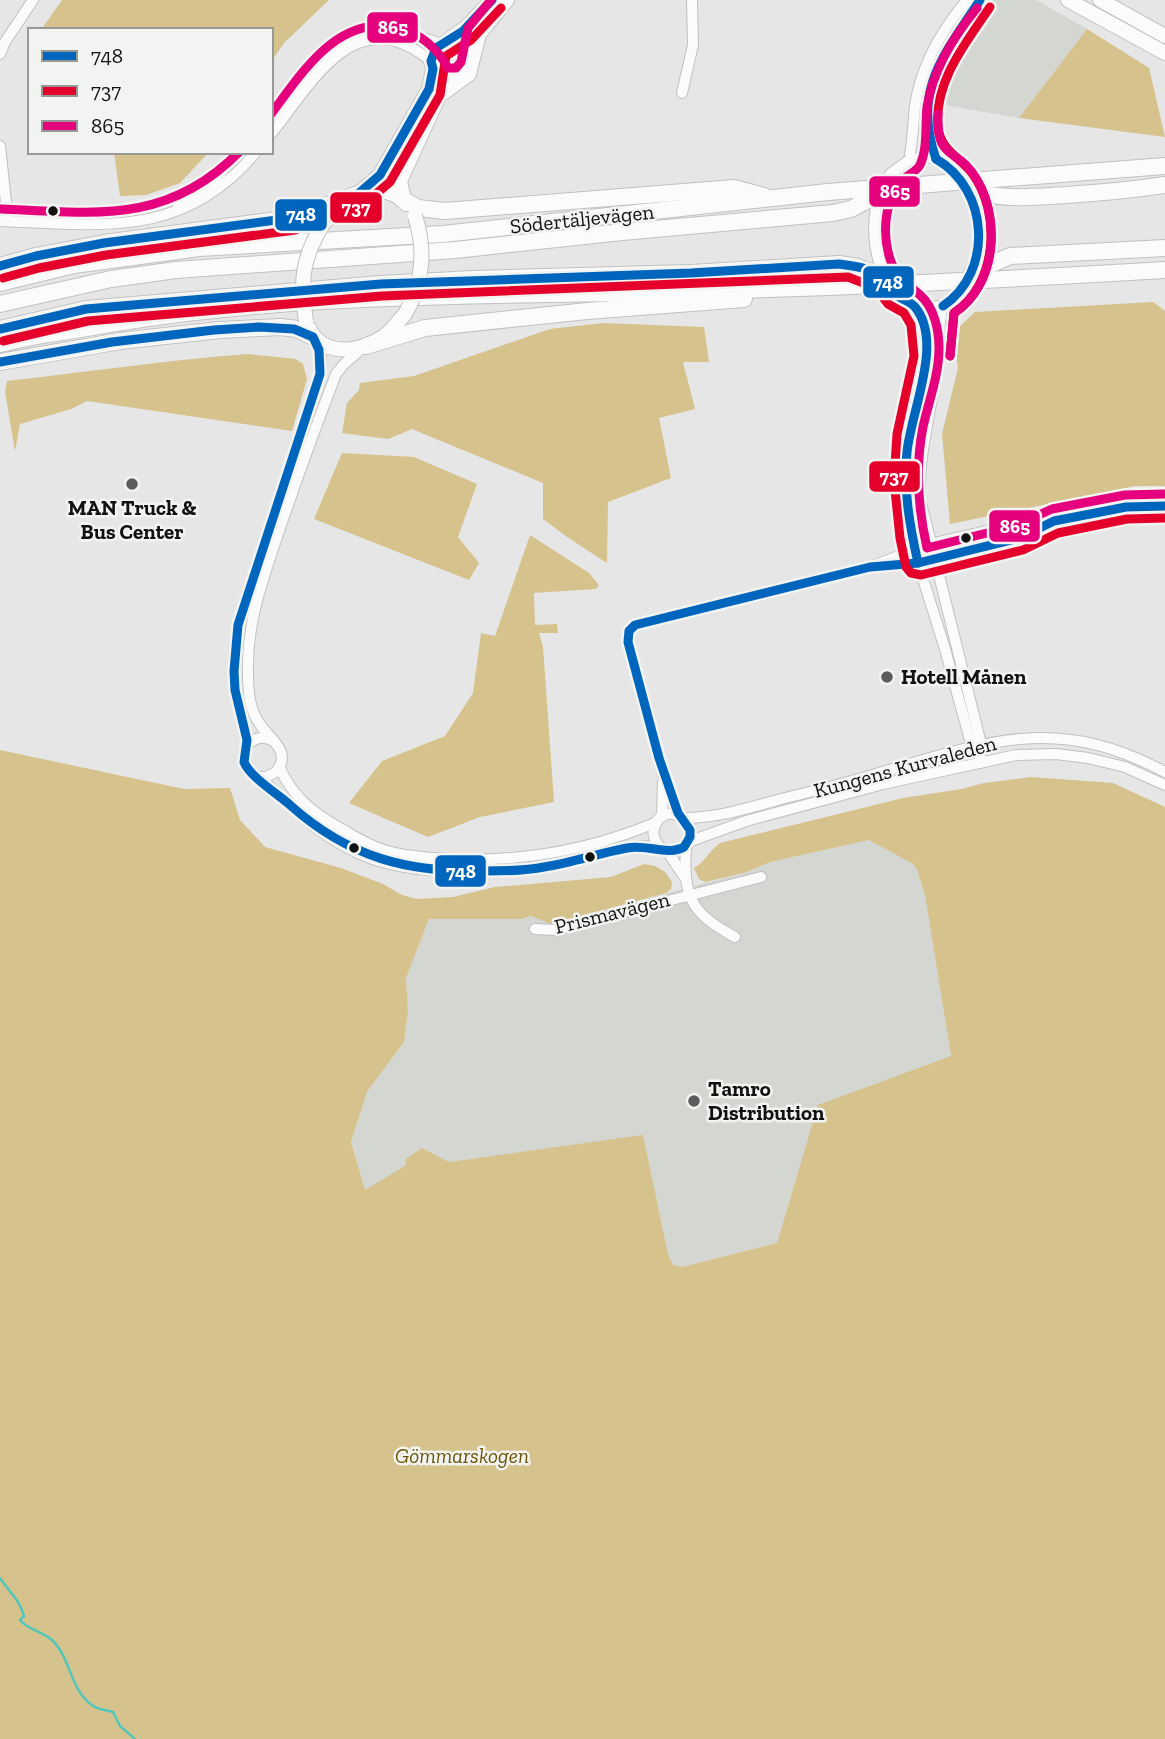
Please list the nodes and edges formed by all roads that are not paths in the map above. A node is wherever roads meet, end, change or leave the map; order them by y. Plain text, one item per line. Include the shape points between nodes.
1 (33, 0) edge
2 (492, 0) edge
3 (507, 0) edge
4 (692, 0) edge
5 (967, 0) edge
6 (980, 0) edge
7 (1068, 0) edge
8 (1100, 0) edge
9 (1165, 36) edge
10 (444, 43) junction
11 (1165, 53) edge
12 (0, 54) edge
13 (472, 60) junction
14 (432, 65) junction
15 (458, 80) junction
16 (682, 93) dead end
17 (273, 115) edge
18 (273, 132) edge
19 (0, 146) edge
20 (238, 154) edge
21 (254, 154) edge
22 (936, 159) junction
23 (909, 160) junction
24 (1165, 166) edge
25 (1165, 185) edge
26 (968, 189) junction
27 (358, 194) junction
28 (879, 194) junction
29 (773, 198) junction
30 (404, 200) junction
31 (170, 212) junction
32 (4, 221) edge
33 (1165, 248) edge
34 (0, 266) edge
35 (1165, 270) edge
36 (972, 273) junction
37 (884, 278) junction
38 (0, 283) edge
39 (864, 284) junction
40 (0, 304) edge
41 (916, 308) junction
42 (943, 308) junction
43 (0, 329) edge
44 (313, 337) junction
45 (0, 344) edge
46 (366, 346) junction
47 (0, 362) edge
48 (1165, 506) edge
49 (1054, 521) junction
50 (930, 544) junction
51 (914, 549) junction
52 (934, 559) junction
53 (918, 563) junction
54 (870, 567) junction
55 (274, 741) junction
56 (976, 745) junction
57 (246, 746) junction
58 (980, 763) junction
59 (280, 768) junction
60 (1165, 772) edge
61 (663, 774) junction
62 (259, 776) junction
63 (1165, 785) edge
64 (681, 816) junction
65 (660, 819) junction
66 (687, 844) junction
67 (664, 849) junction
68 (761, 877) dead end
69 (685, 878) junction
70 (690, 894) junction
71 (535, 929) dead end
72 (735, 937) dead end

1 - 12 street
2 - 10 main road
3 - 13 main road via 479,34
4 - 16 street via 693,45
5 - 23 street via 926,65 915,104
6 - 22 street via 948,45 931,82 925,129
7 - 11 main road
8 - 9 main road
10 - 13 main road via 464,45
10 - 14 main road via 432,54
10 - 17 street via 403,30 363,30 346,37 330,47
13 - 15 main road via 469,74
14 - 15 main road via 442,79
14 - 18 street via 409,45 391,38 349,45
14 - 27 main road via 429,89 380,175
15 - 30 main road via 439,96 400,181
19 - 32 street
20 - 31 street via 208,186
21 - 31 street via 215,193
22 - 23 street
22 - 26 street, bridge via 951,168
23 - 28 street, bridge via 890,174
24 - 29 highway, Södertäljevägen
25 - 26 highway via 1010,199
26 - 36 street, bridge via 978,228
27 - 30 main road via 386,192
27 - 34 highway via 292,218 104,243
27 - 44 main road, bridge via 323,224 304,263 302,297
28 - 37 street via 873,222
28 - 40 highway via 851,209 788,216 455,250 177,270 111,279
29 - 30 highway via 734,188 445,211 418,208
29 - 38 highway, Södertäljevägen via 443,234 167,252 74,265
30 - 46 main road, bridge via 415,216 422,256 416,293 389,332
31 - 32 street via 107,225
33 - 36 highway via 1010,256
35 - 39 highway
36 - 42 street, bridge
37 - 41 street, bridge via 895,294
37 - 43 highway via 839,264 381,284 86,309
39 - 45 highway via 290,304 130,320
39 - 46 highway via 811,295 425,328
41 - 42 street
41 - 51 street via 927,349 905,471
42 - 50 street via 920,462 920,499
44 - 46 main road via 341,350
44 - 47 highway via 281,327 219,330
44 - 57 street via 320,354 320,374 238,625 234,675
46 - 55 street via 337,374 254,605 249,630 249,695 259,724
48 - 49 street via 1126,507
49 - 50 street via 1021,523
49 - 52 street via 1019,538
50 - 51 street
50 - 52 street
51 - 53 street
51 - 54 street
52 - 53 street
52 - 56 street
53 - 54 street
53 - 56 street
54 - 61 street via 640,623 629,631 628,642
55 - 57 street via 262,737
55 - 59 street via 282,752
56 - 58 street
56 - 60 street, Kungens Kurvaleden via 1037,737 1086,742 1128,754
56 - 64 street, Kungens Kurvaleden via 713,817
57 - 62 street via 246,768
58 - 63 street, Kungens Kurvaleden via 1016,755 1073,755 1125,767
58 - 66 street, Kungens Kurvaleden via 807,805
59 - 62 street
59 - 65 street via 303,804 372,846 404,855 501,860 547,855 627,835
61 - 64 street
61 - 65 street
62 - 67 street via 294,811 341,844 401,866 497,871 546,867 640,846
64 - 65 street
64 - 66 street via 690,828
65 - 67 street via 654,840
66 - 67 street via 678,850
66 - 69 street, Prismavägen
67 - 69 street, Prismavägen
68 - 70 street, Prismavägen
69 - 70 street, Prismavägen
70 - 71 street, Prismavägen via 555,930
70 - 72 street, Prismavägen via 698,913

